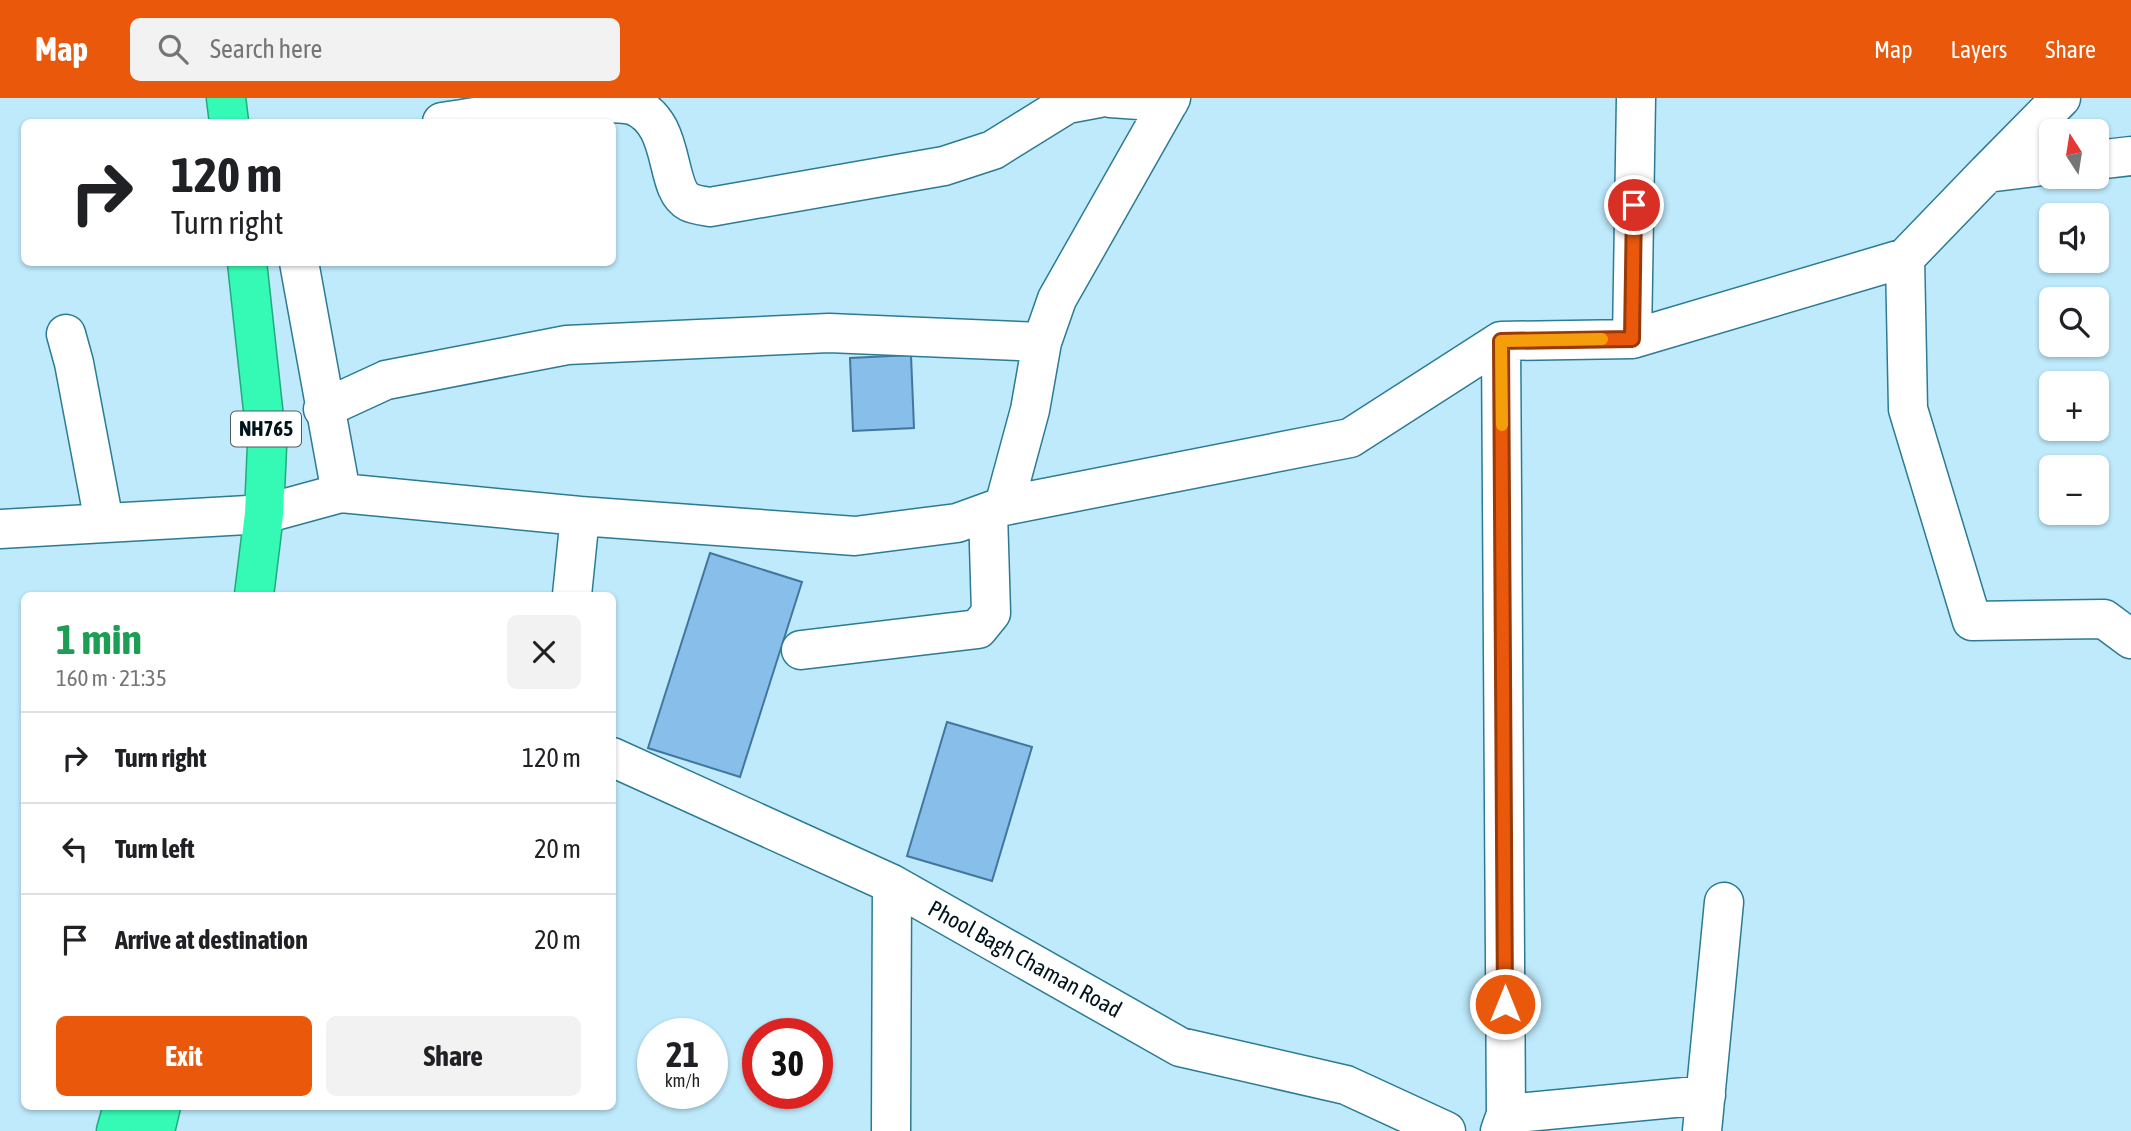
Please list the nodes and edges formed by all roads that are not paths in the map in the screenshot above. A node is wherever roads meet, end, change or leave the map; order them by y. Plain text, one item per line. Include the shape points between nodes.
1 (226, 98) edge
2 (1099, 98) edge
3 (1110, 98) edge
4 (1636, 98) edge
5 (2060, 98) edge
6 (583, 99) edge
7 (1170, 100) edge
8 (229, 119) edge
9 (460, 119) edge
10 (2131, 156) edge
11 (2109, 159) edge
12 (2039, 166) edge
13 (1987, 173) junction
14 (1905, 258) junction
15 (247, 266) edge
16 (300, 266) edge
17 (66, 334) dead end
18 (1632, 339) junction
19 (1501, 341) junction
20 (1042, 342) junction
21 (323, 409) junction
22 (341, 493) junction
23 (996, 509) junction
24 (264, 514) junction
25 (580, 516) junction
26 (104, 522) junction
27 (0, 529) edge
28 (254, 592) edge
29 (572, 592) edge
30 (2131, 639) edge
31 (801, 650) dead end
32 (616, 759) edge
33 (892, 884) junction
34 (1724, 902) dead end
35 (122, 1110) edge
36 (160, 1110) edge
37 (1704, 1113) edge
38 (1503, 1123) edge
39 (116, 1131) edge
40 (155, 1131) edge
41 (891, 1131) edge
42 (1446, 1131) edge

1 - 8 highway
2 - 6 street via 1067,104 993,150 944,166 710,207 688,202 680,192 653,118 632,105
3 - 7 street
4 - 18 street
5 - 13 street
6 - 9 street
7 - 20 street via 1057,299
10 - 11 street
12 - 13 street
13 - 14 street
14 - 18 street
14 - 30 street via 1908,409 1972,621 2104,619
15 - 24 highway, NH765 via 267,446
16 - 21 street
17 - 26 street
18 - 19 street
19 - 23 street via 1350,438
19 - 38 street
20 - 21 street via 829,333 567,345 386,380
20 - 23 street via 1030,410
21 - 22 street
22 - 24 street
22 - 25 street
23 - 25 street via 957,523 855,536
23 - 31 street via 991,613 978,629
24 - 26 street
24 - 28 highway, NH765
25 - 29 street
26 - 27 street
32 - 33 street, Phool Bagh Chaman Road
33 - 41 street
33 - 42 street, Phool Bagh Chaman Road via 1180,1047 1346,1085
34 - 37 street
35 - 39 highway
36 - 40 highway
37 - 38 street

